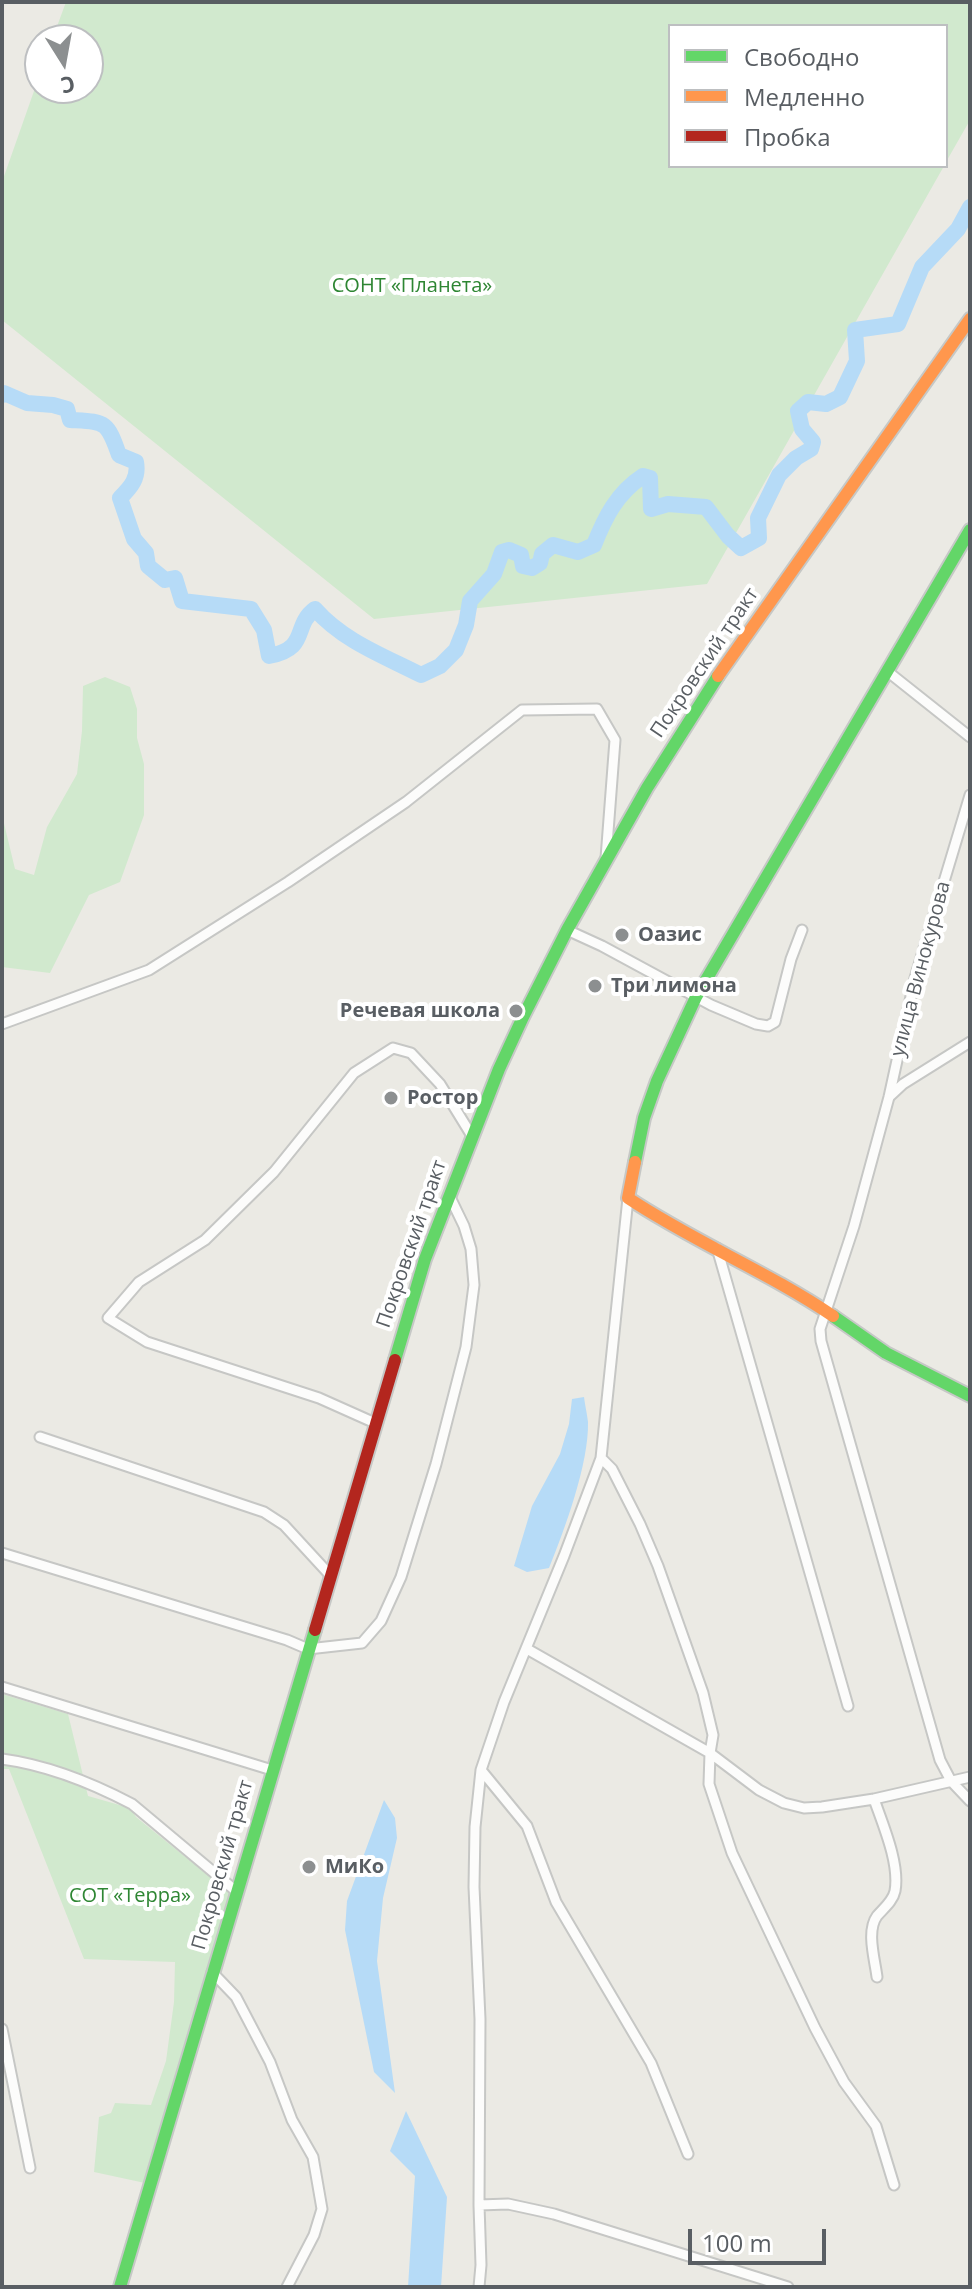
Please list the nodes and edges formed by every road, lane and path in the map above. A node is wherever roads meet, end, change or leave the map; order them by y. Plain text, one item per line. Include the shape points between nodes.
1 (970, 319) edge
2 (970, 530) edge
3 (887, 671) junction
4 (970, 737) edge
5 (970, 795) edge
6 (606, 861) junction
7 (567, 930) junction
8 (802, 930) dead end
9 (696, 997) junction
10 (2, 1024) edge
11 (970, 1042) edge
12 (889, 1097) junction
13 (472, 1136) junction
14 (449, 1195) junction
15 (628, 1198) junction
16 (717, 1248) junction
17 (825, 1311) junction
18 (970, 1396) edge
19 (375, 1423) junction
20 (40, 1437) dead end
21 (601, 1458) junction
22 (2, 1553) edge
23 (330, 1575) junction
24 (308, 1649) junction
25 (527, 1649) junction
26 (2, 1687) edge
27 (848, 1706) dead end
28 (710, 1753) junction
29 (2, 1759) edge
30 (272, 1770) junction
31 (481, 1770) junction
32 (970, 1777) edge
33 (951, 1781) junction
34 (874, 1799) junction
35 (970, 1801) edge
36 (236, 1891) junction
37 (212, 1972) junction
38 (877, 1977) dead end
39 (2, 2029) edge
40 (688, 2154) dead end
41 (30, 2168) dead end
42 (894, 2185) dead end
43 (479, 2205) junction
44 (785, 2286) edge
45 (120, 2287) edge
46 (287, 2287) edge
47 (479, 2287) edge

1 - 6 main road, Покровский тракт via 718,675
2 - 3 main road
3 - 4 street
3 - 9 main road
5 - 12 street, улица Винокурова via 915,978
6 - 7 main road, Покровский тракт
6 - 10 street via 615,740 597,709 522,710 406,802 149,970
7 - 9 street
7 - 13 main road, Покровский тракт
8 - 9 street via 775,1022 756,1024
9 - 15 main road via 644,1118
11 - 12 street
12 - 17 street, улица Винокурова
13 - 14 main road, Покровский тракт
13 - 19 street via 440,1084 411,1053 393,1048 354,1073 274,1172 205,1240 139,1282 108,1318 147,1342 319,1398
14 - 19 main road, Покровский тракт
14 - 24 street via 471,1249 474,1285 466,1347 401,1577 381,1621 362,1643
15 - 16 main road
15 - 21 street
16 - 17 main road
16 - 27 street
17 - 18 main road via 886,1353
17 - 33 street, улица Винокурова via 821,1341 940,1760
19 - 23 main road, Покровский тракт
20 - 23 street via 264,1512 284,1525
21 - 25 street
21 - 28 street via 624,1489 658,1566 703,1693 713,1735
22 - 24 street
23 - 24 main road, Покровский тракт
24 - 30 main road, Покровский тракт
25 - 28 street
25 - 31 street
26 - 30 street
28 - 34 street via 784,1803 804,1808
28 - 42 street via 709,1784 732,1853 815,2028 876,2126
29 - 36 street via 51,1770 132,1804
30 - 36 main road, Покровский тракт
31 - 40 street via 527,1826 556,1902 651,2063
31 - 43 street via 474,1887
32 - 33 street
33 - 34 street
33 - 35 street
34 - 38 street via 895,1872 895,1893 871,1930
36 - 37 main road, Покровский тракт
37 - 45 main road, Покровский тракт
37 - 46 street via 236,1997 313,2157 322,2209
39 - 41 street
43 - 44 street via 508,2204 554,2214
43 - 47 street

